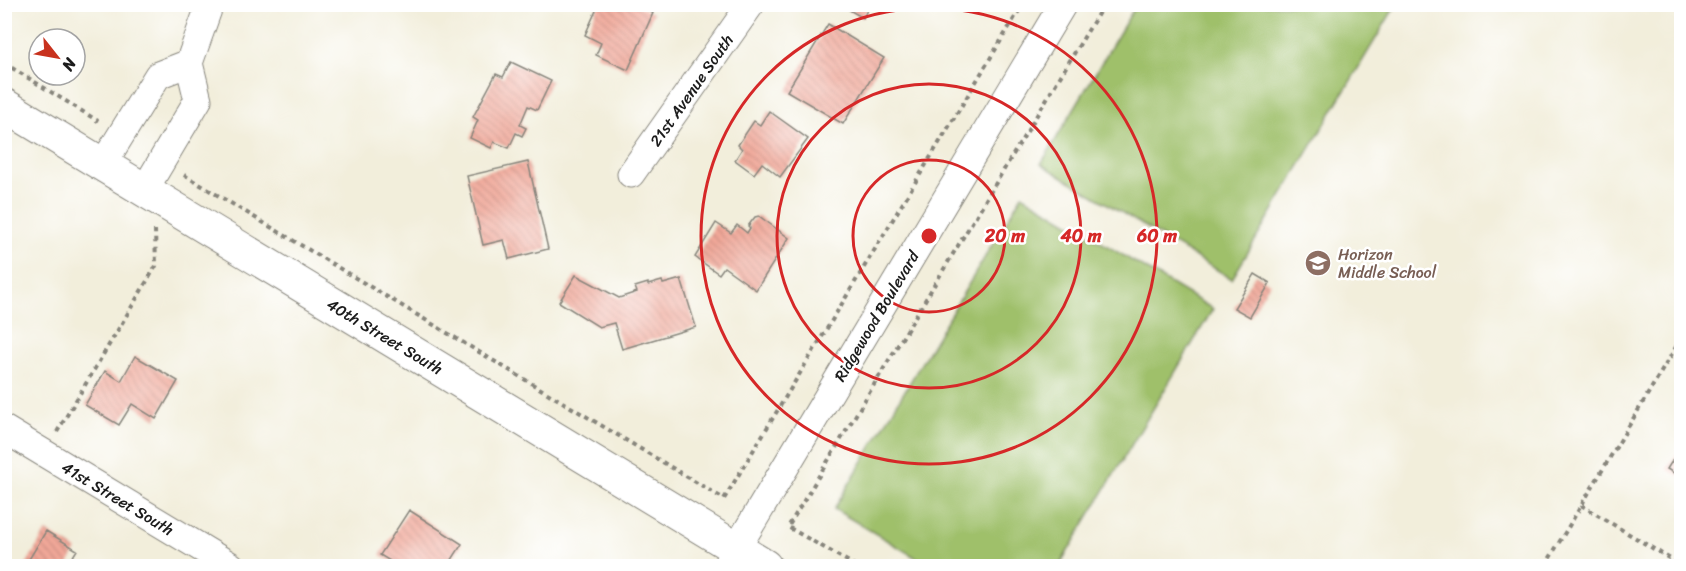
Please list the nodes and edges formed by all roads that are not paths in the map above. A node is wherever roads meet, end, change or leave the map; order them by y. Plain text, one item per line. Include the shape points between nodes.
1 (210, 4) edge
2 (751, 4) edge
3 (1063, 4) edge
4 (189, 63) junction
5 (4, 105) edge
6 (103, 164) junction
7 (631, 174) dead end
8 (157, 197) junction
9 (4, 429) edge
10 (731, 558) edge
11 (231, 567) edge
12 (765, 567) edge

1 - 4 street
2 - 7 street, 21st Avenue South
3 - 10 street, Ridgewood Boulevard
4 - 6 street via 158,75
4 - 8 street via 198,100 162,160
5 - 6 street, 40th Street South
6 - 8 street, 40th Street South
8 - 10 street, 40th Street South
9 - 11 street, 41st Street South
10 - 12 street, 40th Street South

